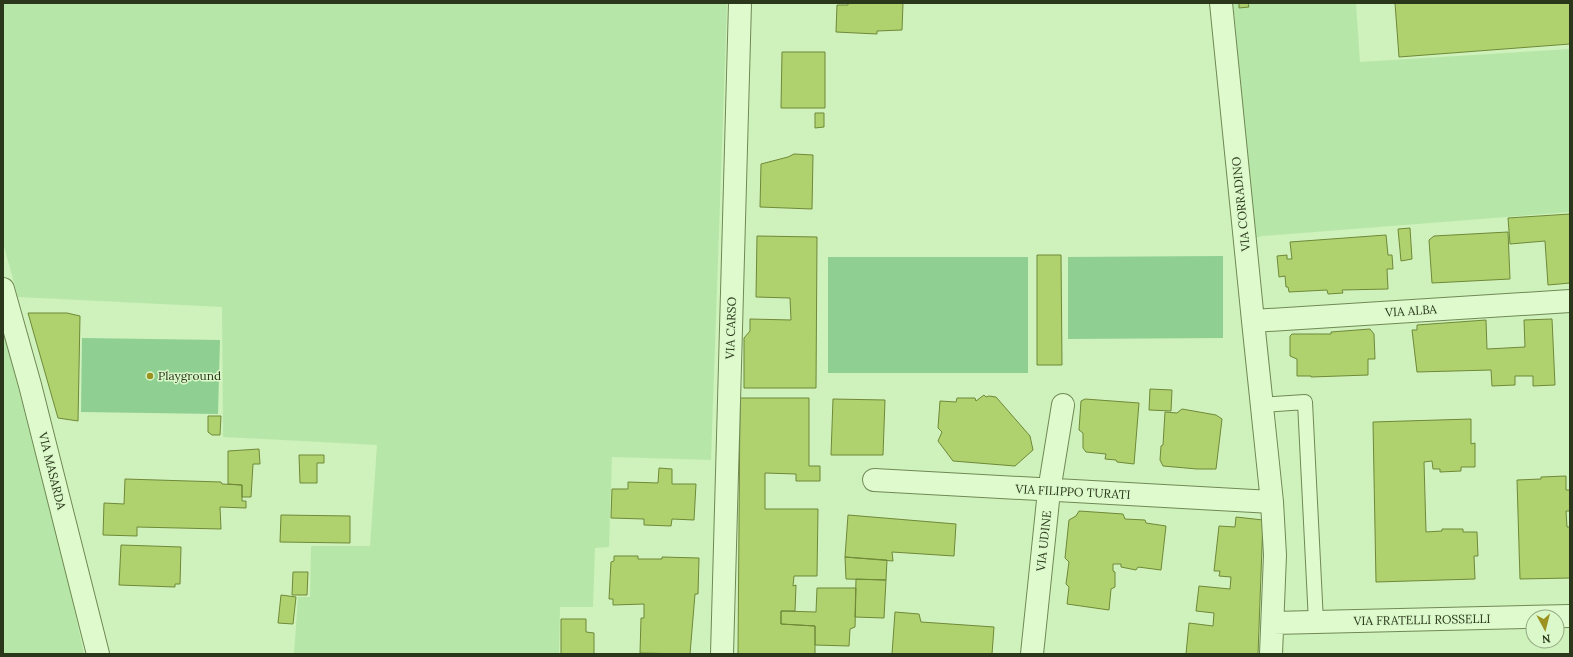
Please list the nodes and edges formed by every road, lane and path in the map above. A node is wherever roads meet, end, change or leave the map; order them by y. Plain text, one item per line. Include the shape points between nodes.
1 (740, 3) edge
2 (1221, 3) edge
3 (3, 289) edge
4 (1570, 301) edge
5 (1252, 321) junction
6 (1062, 405) dead end
7 (1261, 405) junction
8 (874, 480) dead end
9 (1049, 491) junction
10 (1272, 502) junction
11 (1570, 616) edge
12 (1316, 622) junction
13 (1273, 623) junction
14 (98, 654) edge
15 (722, 654) edge
16 (1032, 654) edge
17 (1271, 654) edge

1 - 15 street, VIA CARSO
2 - 5 street, VIA CORRADINO
3 - 14 street, VIA MASARDA
4 - 5 street, VIA ALBA
5 - 7 street, VIA CORRADINO
6 - 9 street, VIA UDINE
7 - 10 street, VIA CORRADINO
7 - 12 lane via 1305,402
8 - 9 street, VIA FILIPPO TURATI
9 - 10 street, VIA FILIPPO TURATI
9 - 16 street, VIA UDINE
10 - 13 street, VIA CORRADINO via 1276,555
11 - 12 street, VIA FRATELLI ROSSELLI
12 - 13 street, VIA FRATELLI ROSSELLI
13 - 17 street, VIA CORRADINO

